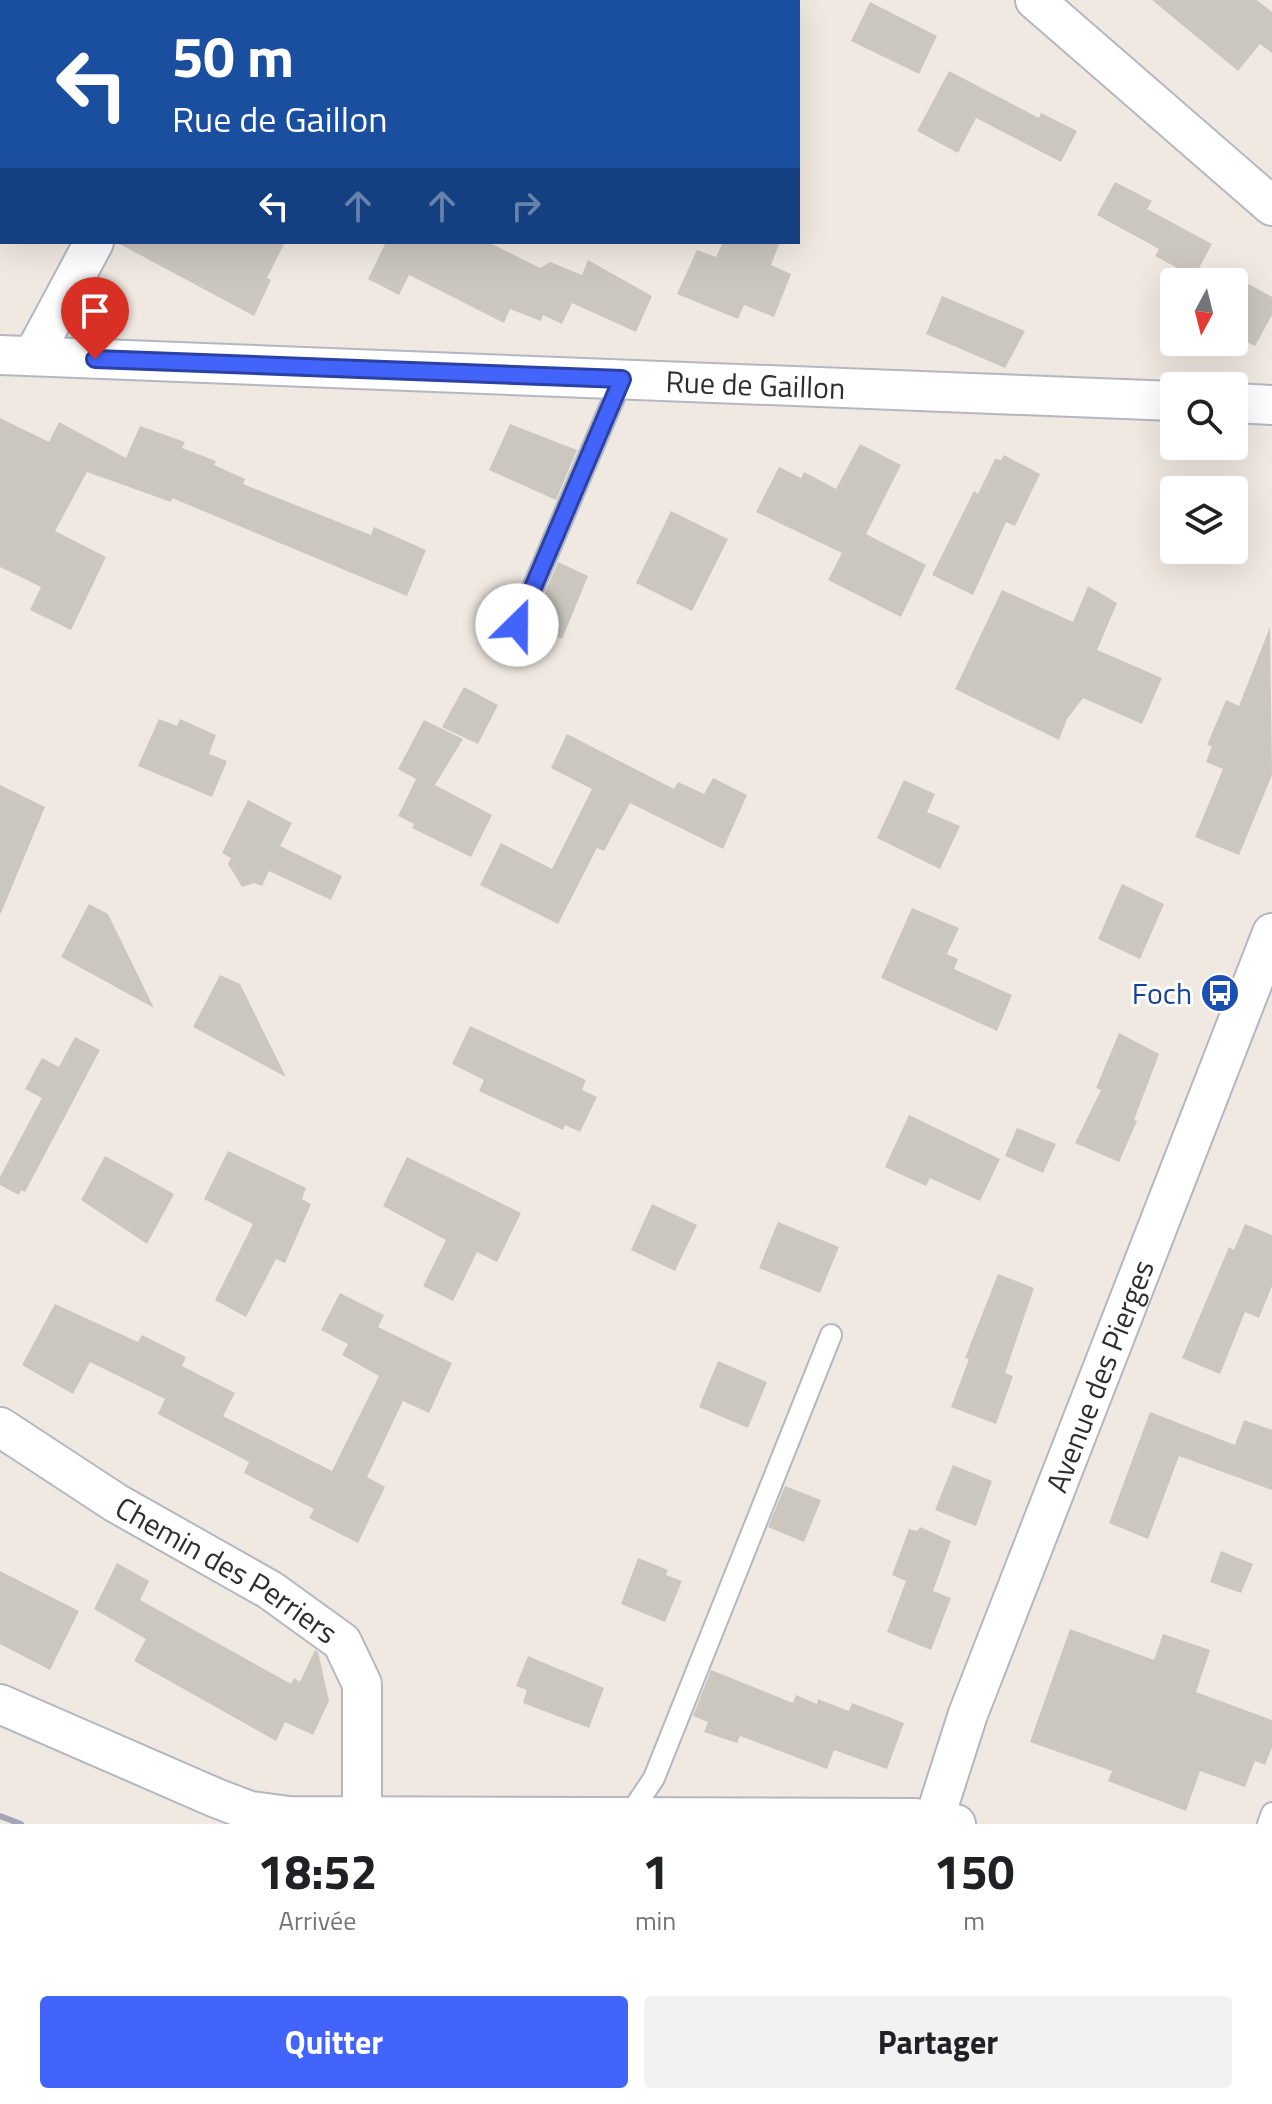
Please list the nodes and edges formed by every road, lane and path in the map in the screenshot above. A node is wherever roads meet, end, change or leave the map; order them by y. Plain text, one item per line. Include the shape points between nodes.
1 (1035, 0) edge
2 (1272, 206) edge
3 (93, 244) edge
4 (16, 356) edge
5 (622, 379) junction
6 (1160, 400) edge
7 (1248, 404) edge
8 (1272, 405) edge
9 (517, 625) dead end
10 (1272, 933) edge
11 (831, 1335) dead end
12 (0, 1427) edge
13 (0, 1704) edge
14 (1272, 1813) edge
15 (362, 1816) junction
16 (628, 1817) junction
17 (945, 1822) edge
18 (1268, 1824) edge

1 - 2 street
3 - 4 street
4 - 5 street, Rue de Gaillon
5 - 6 street, Rue de Gaillon
5 - 9 lane
7 - 8 street
10 - 17 street, Avenue des Pierges via 968,1714
11 - 16 lane via 654,1778
12 - 15 street, Chemin des Perriers via 116,1503 270,1590 342,1642 362,1684
13 - 15 street via 250,1811
14 - 18 lane
15 - 16 street
16 - 17 street

